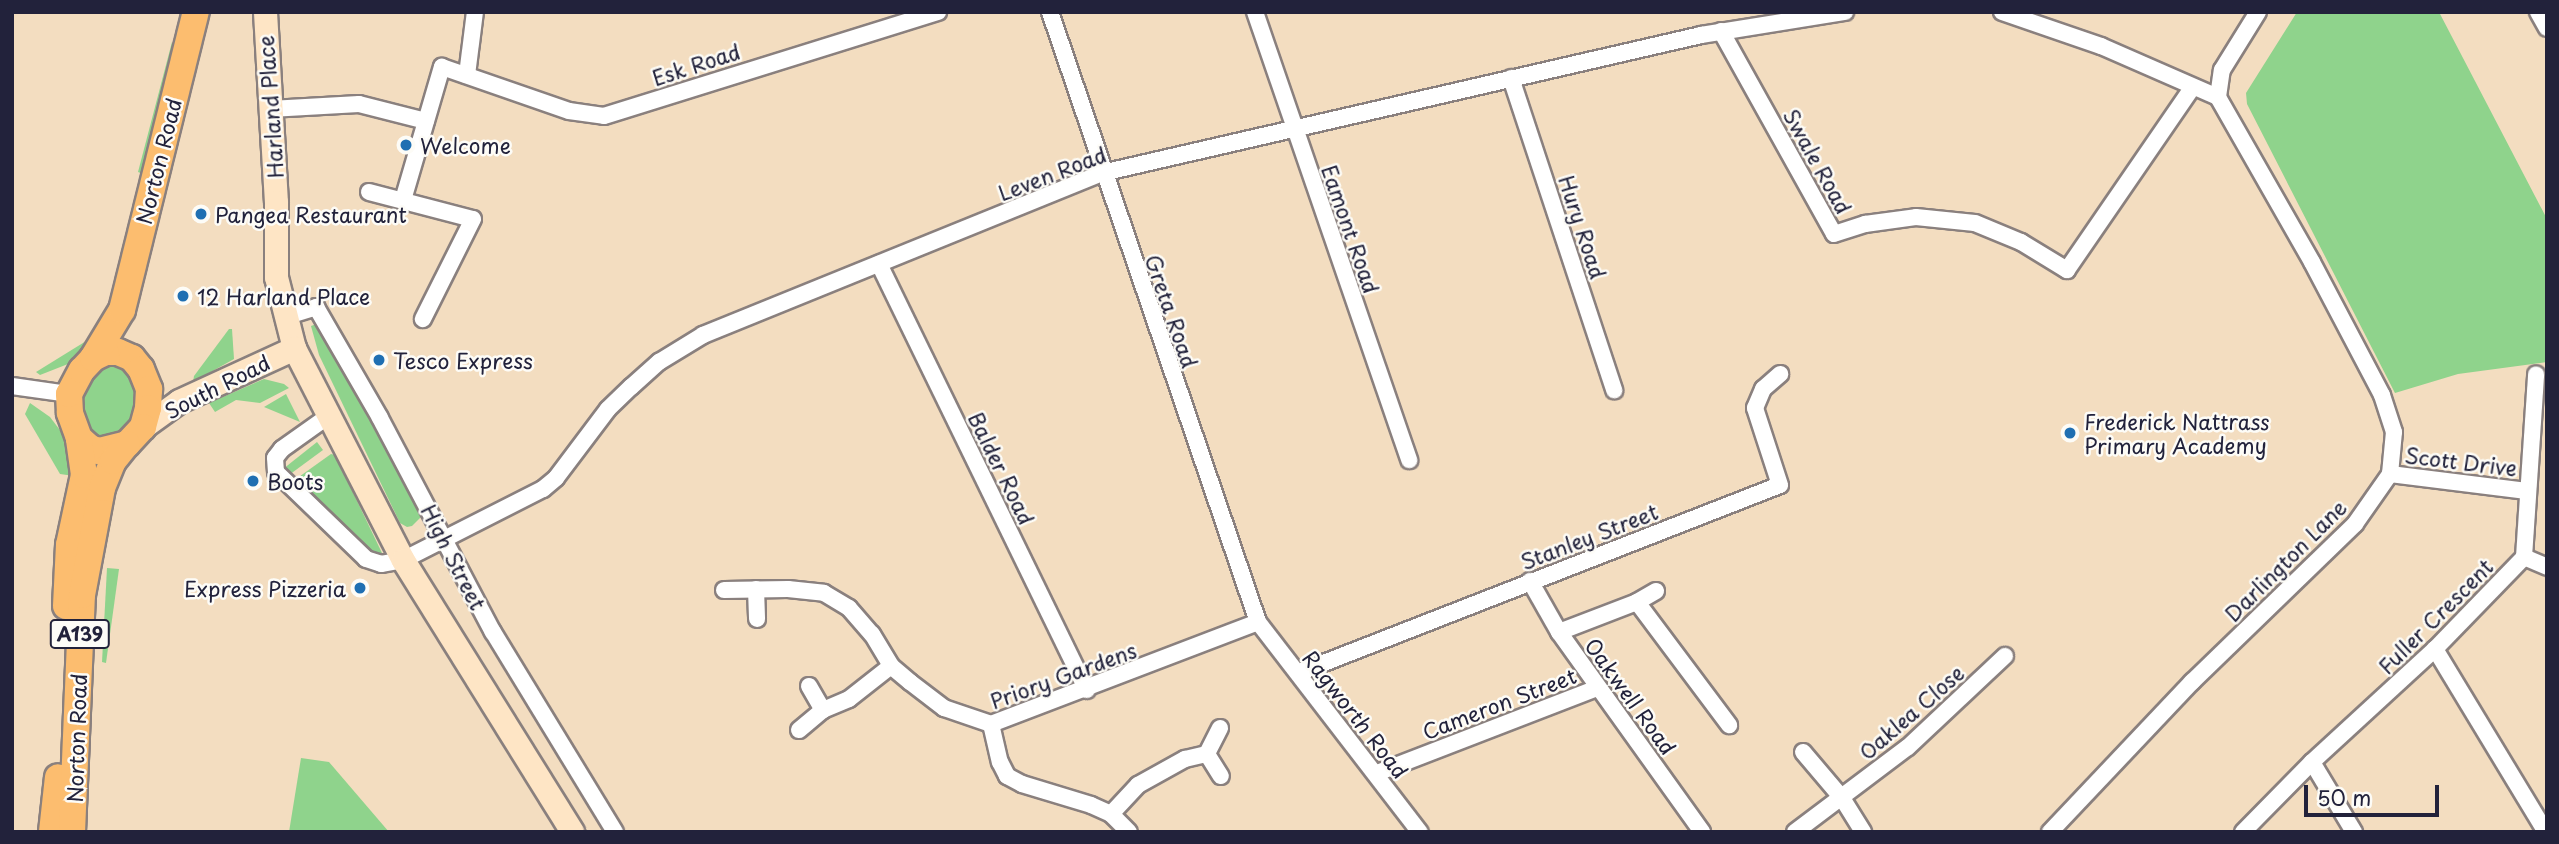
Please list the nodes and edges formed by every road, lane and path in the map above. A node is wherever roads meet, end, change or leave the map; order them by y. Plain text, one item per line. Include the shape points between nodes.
1 (195, 12) edge
2 (264, 12) edge
3 (475, 12) edge
4 (938, 12) edge
5 (1049, 12) edge
6 (1255, 12) edge
7 (1845, 12) edge
8 (2002, 12) edge
9 (2258, 12) edge
10 (2538, 12) edge
11 (2547, 28) edge
12 (1721, 31) junction
13 (467, 75) junction
14 (1511, 78) junction
15 (2192, 88) junction
16 (2218, 97) junction
17 (270, 109) junction
18 (426, 121) junction
19 (1294, 128) junction
20 (1102, 173) junction
21 (369, 192) dead end
22 (403, 200) junction
23 (276, 202) joint
24 (879, 264) junction
25 (122, 310) junction
26 (284, 317) junction
27 (423, 319) dead end
28 (293, 348) junction
29 (93, 358) junction
30 (132, 358) junction
31 (1781, 373) dead end
32 (2536, 374) dead end
33 (12, 386) edge
34 (149, 389) junction
35 (1614, 390) dead end
36 (69, 394) junction
37 (179, 401) junction
38 (327, 417) junction
39 (135, 436) junction
40 (79, 438) junction
41 (2539, 438) edge
42 (1409, 460) dead end
43 (2390, 474) junction
44 (2527, 491) junction
45 (445, 539) junction
46 (2524, 558) junction
47 (403, 560) junction
48 (2547, 567) edge
49 (1530, 582) junction
50 (756, 589) junction
51 (724, 590) dead end
52 (1656, 591) dead end
53 (1636, 602) junction
54 (758, 619) dead end
55 (1258, 622) junction
56 (1559, 632) junction
57 (2435, 649) junction
58 (2005, 656) dead end
59 (891, 666) junction
60 (1297, 673) junction
61 (809, 686) dead end
62 (1597, 688) junction
63 (1087, 690) junction
64 (823, 710) junction
65 (991, 724) junction
66 (1729, 724) dead end
67 (1220, 728) dead end
68 (799, 730) dead end
69 (1803, 752) dead end
70 (1207, 754) junction
71 (2312, 762) junction
72 (1377, 773) junction
73 (1221, 776) dead end
74 (1842, 797) junction
75 (1111, 814) junction
76 (1419, 831) edge
77 (52, 832) edge
78 (72, 832) edge
79 (572, 832) edge
80 (615, 832) edge
81 (1129, 832) edge
82 (1702, 832) edge
83 (1795, 832) edge
84 (1863, 832) edge
85 (2050, 832) edge
86 (2243, 832) edge
87 (2354, 832) edge
88 (2546, 832) edge

1 - 25 main road, Norton Road
2 - 17 main road, Harland Place
3 - 13 street
4 - 13 street, Esk Road via 604,116 569,111
5 - 20 street, Greta Road
6 - 19 street, Eamont Road
7 - 12 street, Leven Road
8 - 15 street via 2101,46
9 - 16 street via 2222,70
10 - 11 street
12 - 14 street, Leven Road
12 - 15 street, Swale Road via 1834,234 1916,217 1975,223 2021,242 2067,270
13 - 18 street, Esk Road via 442,67
14 - 19 street, Leven Road
14 - 35 street, Hury Road
15 - 16 street
16 - 43 street, Darlington Lane via 2382,395 2394,432
17 - 18 street via 359,104
17 - 23 main road, Harland Place
18 - 22 street
19 - 20 street, Leven Road
19 - 42 street, Eamont Road
20 - 24 street, Leven Road
20 - 55 street, Greta Road
21 - 22 street
22 - 27 street via 473,219
23 - 26 main road, High Street via 276,277
24 - 45 street, Leven Road via 704,335 659,362 608,409 543,489
24 - 63 street, Balder Road
25 - 29 main road, Norton Road
25 - 30 main road, Norton Road
26 - 28 main road, High Street
26 - 45 street, High Street via 316,307
28 - 37 main road, South Road
28 - 38 main road, High Street
29 - 30 main road via 118,352
29 - 36 main road
30 - 34 main road
31 - 49 street, Stanley Street via 1763,389 1755,408 1780,485
32 - 41 street, Fuller Crescent
33 - 36 street
34 - 37 main road
34 - 39 main road, A139 via 148,408
36 - 40 main road, A139
37 - 39 main road, South Road
38 - 47 main road, High Street
38 - 47 street via 282,450 275,458 276,472 366,559 381,564
39 - 40 main road via 99,451
39 - 78 main road, Norton Road / A139 via 113,461 102,488 82,595
40 - 77 main road, Norton Road / A139 via 83,475 69,545
41 - 44 street, Fuller Crescent
43 - 44 street, Scott Drive
43 - 85 street, Darlington Lane via 2355,524 2192,681
44 - 46 street, Fuller Crescent
45 - 47 street, Leven Road
45 - 80 street, High Street via 493,632
46 - 48 street
46 - 57 street, Fuller Crescent
47 - 79 main road, High Street
49 - 56 street, Oakwell Road
49 - 60 street, Stanley Street
50 - 51 street, Priory Gardens
50 - 54 street
50 - 59 street, Priory Gardens via 824,593 849,608
52 - 53 street
53 - 56 street
53 - 66 street
55 - 60 street, Ragworth Road
55 - 63 street, Priory Gardens
56 - 62 street, Oakwell Road
57 - 71 street, Fuller Crescent
57 - 88 street
58 - 74 street, Oaklea Close via 1908,747
59 - 64 street via 849,699
59 - 65 street, Priory Gardens via 944,708
60 - 72 street, Ragworth Road
61 - 64 street
62 - 72 street, Cameron Street
62 - 82 street, Oakwell Road
63 - 65 street, Priory Gardens
64 - 68 street
65 - 75 street via 1007,776
67 - 70 street
69 - 74 street
70 - 73 street
70 - 75 street via 1185,759 1138,785
71 - 86 street, Fuller Crescent
71 - 87 street
72 - 76 street, Ragworth Road
74 - 83 street, Oaklea Close
74 - 84 street
75 - 81 street

